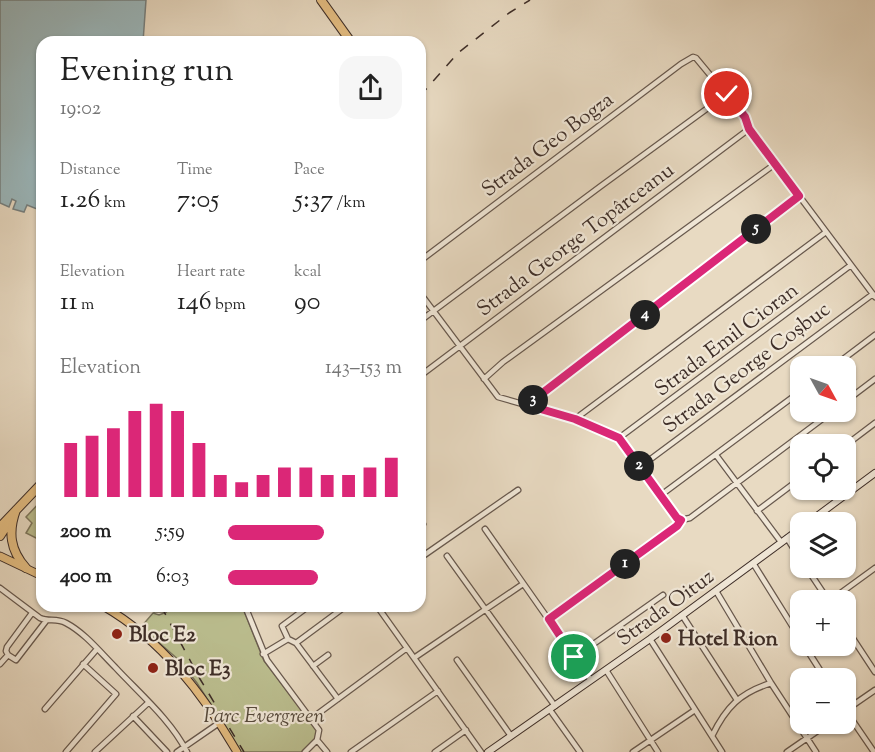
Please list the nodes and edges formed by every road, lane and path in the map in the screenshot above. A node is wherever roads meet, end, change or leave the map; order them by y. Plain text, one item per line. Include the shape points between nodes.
1 (321, 0) edge
2 (347, 36) edge
3 (727, 94) junction
4 (749, 129) junction
5 (775, 164) junction
6 (799, 196) junction
7 (826, 232) junction
8 (426, 256) edge
9 (851, 265) junction
10 (874, 295) edge
11 (426, 301) edge
12 (434, 311) junction
13 (426, 317) edge
14 (875, 335) edge
15 (459, 346) junction
16 (847, 356) edge
17 (426, 371) edge
18 (484, 379) junction
19 (875, 379) edge
20 (856, 393) edge
21 (790, 399) edge
22 (527, 405) junction
23 (575, 419) junction
24 (817, 422) edge
25 (875, 423) edge
26 (856, 437) edge
27 (619, 438) junction
28 (716, 455) junction
29 (640, 467) junction
30 (875, 472) edge
31 (736, 483) junction
32 (790, 486) edge
33 (36, 489) edge
34 (518, 490) dead end
35 (661, 495) junction
36 (16, 510) junction
37 (757, 511) junction
38 (822, 512) edge
39 (681, 520) junction
40 (0, 527) edge
41 (485, 529) dead end
42 (0, 536) edge
43 (790, 536) edge
44 (784, 540) junction
45 (790, 547) edge
46 (0, 550) edge
47 (426, 554) edge
48 (0, 556) edge
49 (447, 556) dead end
50 (12, 561) junction
51 (753, 563) junction
52 (26, 568) junction
53 (875, 568) edge
54 (36, 573) edge
55 (523, 584) junction
56 (0, 588) edge
57 (843, 590) edge
58 (716, 591) junction
59 (663, 596) dead end
60 (486, 609) junction
61 (112, 612) edge
62 (248, 612) edge
63 (301, 612) edge
64 (338, 612) edge
65 (381, 612) edge
66 (32, 613) junction
67 (682, 615) junction
68 (549, 619) junction
69 (46, 621) junction
70 (790, 622) edge
71 (288, 639) junction
72 (650, 639) junction
73 (856, 641) edge
74 (296, 643) junction
75 (407, 648) junction
76 (97, 649) junction
77 (263, 654) junction
78 (8, 655) junction
79 (328, 655) dead end
80 (574, 657) junction
81 (414, 658) junction
82 (457, 660) dead end
83 (872, 663) edge
84 (0, 664) edge
85 (83, 664) junction
86 (313, 666) junction
87 (606, 670) junction
88 (875, 672) edge
89 (591, 680) junction
90 (771, 683) junction
91 (875, 690) edge
92 (438, 691) junction
93 (338, 699) junction
94 (737, 700) junction
95 (148, 702) junction
96 (856, 703) edge
97 (552, 708) junction
98 (45, 709) dead end
99 (695, 710) junction
100 (133, 716) junction
101 (312, 718) junction
102 (219, 723) junction
103 (856, 725) edge
104 (466, 730) junction
105 (813, 734) edge
106 (712, 735) junction
107 (511, 736) junction
108 (807, 738) junction
109 (317, 740) junction
110 (650, 740) junction
111 (184, 745) junction
112 (66, 752) edge
113 (95, 752) edge
114 (166, 752) edge
115 (177, 752) edge
116 (187, 752) edge
117 (237, 752) edge
118 (305, 752) edge
119 (327, 752) edge
120 (351, 752) edge
121 (435, 752) edge
122 (481, 752) edge
123 (489, 752) edge
124 (579, 752) edge
125 (633, 752) edge
126 (658, 752) edge
127 (722, 752) edge
128 (788, 752) edge
129 (816, 752) edge
130 (874, 752) edge

1 - 2 highway
3 - 4 street
3 - 8 street, Strada Geo Bogza via 696,58 689,58
3 - 12 street
4 - 5 street
4 - 15 street, Strada George Topârceanu
5 - 6 street
5 - 18 street
6 - 7 street
6 - 22 street
7 - 9 street
7 - 23 street
9 - 10 street
9 - 27 street, Strada Emil Cioran
10 - 29 street, Strada George Coșbuc
11 - 12 street
12 - 13 street
12 - 15 street
14 - 16 street
15 - 17 street, Strada George Topârceanu
15 - 18 street
18 - 22 street via 498,397
19 - 20 street
21 - 28 street
22 - 23 street
23 - 27 street
24 - 31 street
25 - 26 street
27 - 29 street
28 - 31 street
28 - 35 street
29 - 35 street
30 - 38 main road
31 - 37 street
31 - 39 street via 690,518
32 - 37 street
33 - 36 highway
34 - 47 street
35 - 39 street
36 - 40 highway
36 - 42 highway
36 - 52 highway via 12,545
37 - 44 street
39 - 68 street
41 - 55 street
43 - 44 main road, Strada Oituz
44 - 45 street
44 - 51 main road, Strada Oituz
46 - 50 main road
48 - 50 main road
49 - 60 street
50 - 52 main road
51 - 58 main road, Strada Oituz
51 - 70 street
52 - 54 main road
53 - 57 street
55 - 60 street
55 - 68 street
56 - 66 street
58 - 67 main road, Strada Oituz
58 - 90 street
59 - 80 street
60 - 81 street
60 - 97 street
61 - 102 main road via 137,628 167,656
62 - 77 street
63 - 71 street via 282,626
64 - 74 street
65 - 75 street
66 - 69 street
66 - 78 street via 7,647
67 - 72 main road, Strada Oituz
67 - 94 street
68 - 80 street
69 - 76 street via 53,618 68,624
69 - 78 street via 16,660
71 - 74 street
71 - 77 street
72 - 87 main road, Strada Oituz
72 - 99 street
73 - 83 street
74 - 86 street
75 - 81 street
75 - 93 street
76 - 85 street
76 - 95 street
77 - 101 street
78 - 84 street
79 - 86 street
80 - 89 street
81 - 92 street
82 - 107 street
83 - 88 street
85 - 98 street
85 - 112 street via 116,694
86 - 93 street
87 - 89 main road, Strada Oituz
87 - 110 street
89 - 97 main road, Strada Oituz
90 - 94 street via 751,689
90 - 108 street
91 - 96 street
92 - 104 street
92 - 120 street
93 - 101 street
94 - 106 street
95 - 100 street
95 - 111 street
97 - 107 main road, Strada Oituz
97 - 124 street
99 - 106 street
99 - 110 street
100 - 113 street
100 - 114 street
101 - 109 street via 319,730
102 - 111 street
102 - 117 main road
103 - 130 street
104 - 121 street
104 - 122 street
105 - 108 street
106 - 127 street
107 - 123 main road, Strada Oituz
108 - 128 street
108 - 129 street
109 - 118 street
109 - 119 street
110 - 125 street
110 - 126 street
111 - 115 street
111 - 116 street

